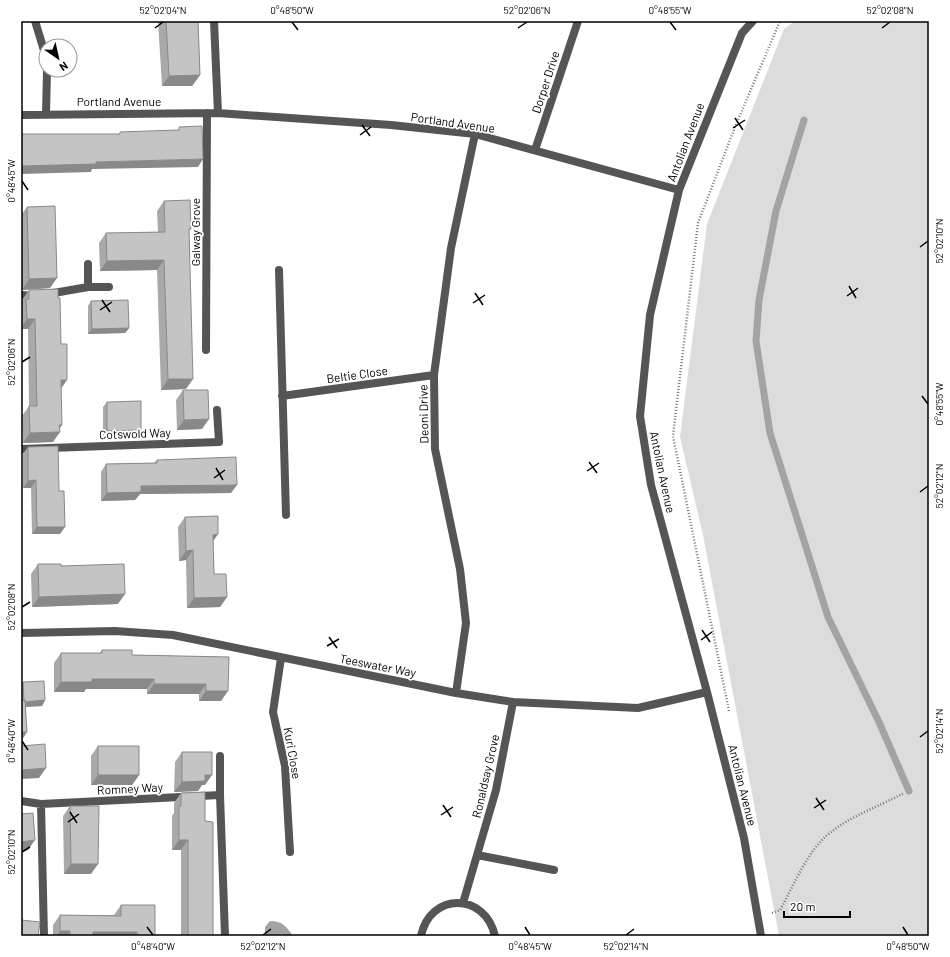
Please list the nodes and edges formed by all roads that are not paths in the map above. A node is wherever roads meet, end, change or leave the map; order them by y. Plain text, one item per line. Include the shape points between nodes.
1 (36, 21) edge
2 (214, 21) edge
3 (578, 21) edge
4 (753, 21) edge
5 (41, 38) edge
6 (47, 78) edge
7 (207, 113) junction
8 (218, 113) junction
9 (46, 114) junction
10 (21, 115) edge
11 (475, 134) junction
12 (536, 150) junction
13 (679, 190) junction
14 (88, 264) dead end
15 (278, 270) dead end
16 (88, 287) junction
17 (109, 288) dead end
18 (21, 295) edge
19 (206, 350) dead end
20 (434, 375) junction
21 (282, 396) junction
22 (217, 410) dead end
23 (21, 449) edge
24 (286, 515) dead end
25 (21, 633) edge
26 (281, 658) junction
27 (456, 692) junction
28 (707, 692) junction
29 (513, 702) junction
30 (220, 756) dead end
31 (220, 795) junction
32 (21, 801) edge
33 (41, 804) junction
34 (290, 852) dead end
35 (477, 855) junction
36 (554, 870) dead end
37 (463, 903) junction
38 (44, 936) edge
39 (225, 936) edge
40 (421, 936) edge
41 (495, 936) edge
42 (761, 936) edge

1 - 5 street
2 - 8 street
3 - 12 street, Dorper Drive
4 - 13 street, Antolian Avenue via 742,33
6 - 9 street
7 - 8 street, Portland Avenue
7 - 9 street, Portland Avenue
7 - 19 street, Galway Grove
8 - 11 street, Portland Avenue via 391,125
9 - 10 street, Portland Avenue
11 - 12 street, Portland Avenue
11 - 20 street, Deoni Drive via 450,248
12 - 13 street, Portland Avenue
13 - 28 street, Antolian Avenue via 650,315 640,416 651,485
14 - 16 street
15 - 21 street
16 - 17 street
16 - 18 street via 36,296
20 - 21 street, Beltie Close
20 - 27 street, Deoni Drive via 435,450 460,569 466,623
21 - 24 street
22 - 23 street, Cotswold Way via 219,442
25 - 26 street, Teeswater Way via 115,631 173,635
26 - 27 street, Teeswater Way
26 - 34 street, Kuri Close via 273,712 285,766
27 - 29 street, Teeswater Way
28 - 29 street, Teeswater Way via 638,708
28 - 42 street, Antolian Avenue via 744,838
29 - 35 street, Ronaldsay Grove via 496,790
30 - 31 street
31 - 33 street, Romney Way
31 - 39 street
32 - 33 street, Romney Way
33 - 38 street
35 - 36 street
35 - 37 street, Ronaldsay Grove
37 - 40 street via 452,903 436,910 424,924
37 - 41 street via 476,907 486,914

